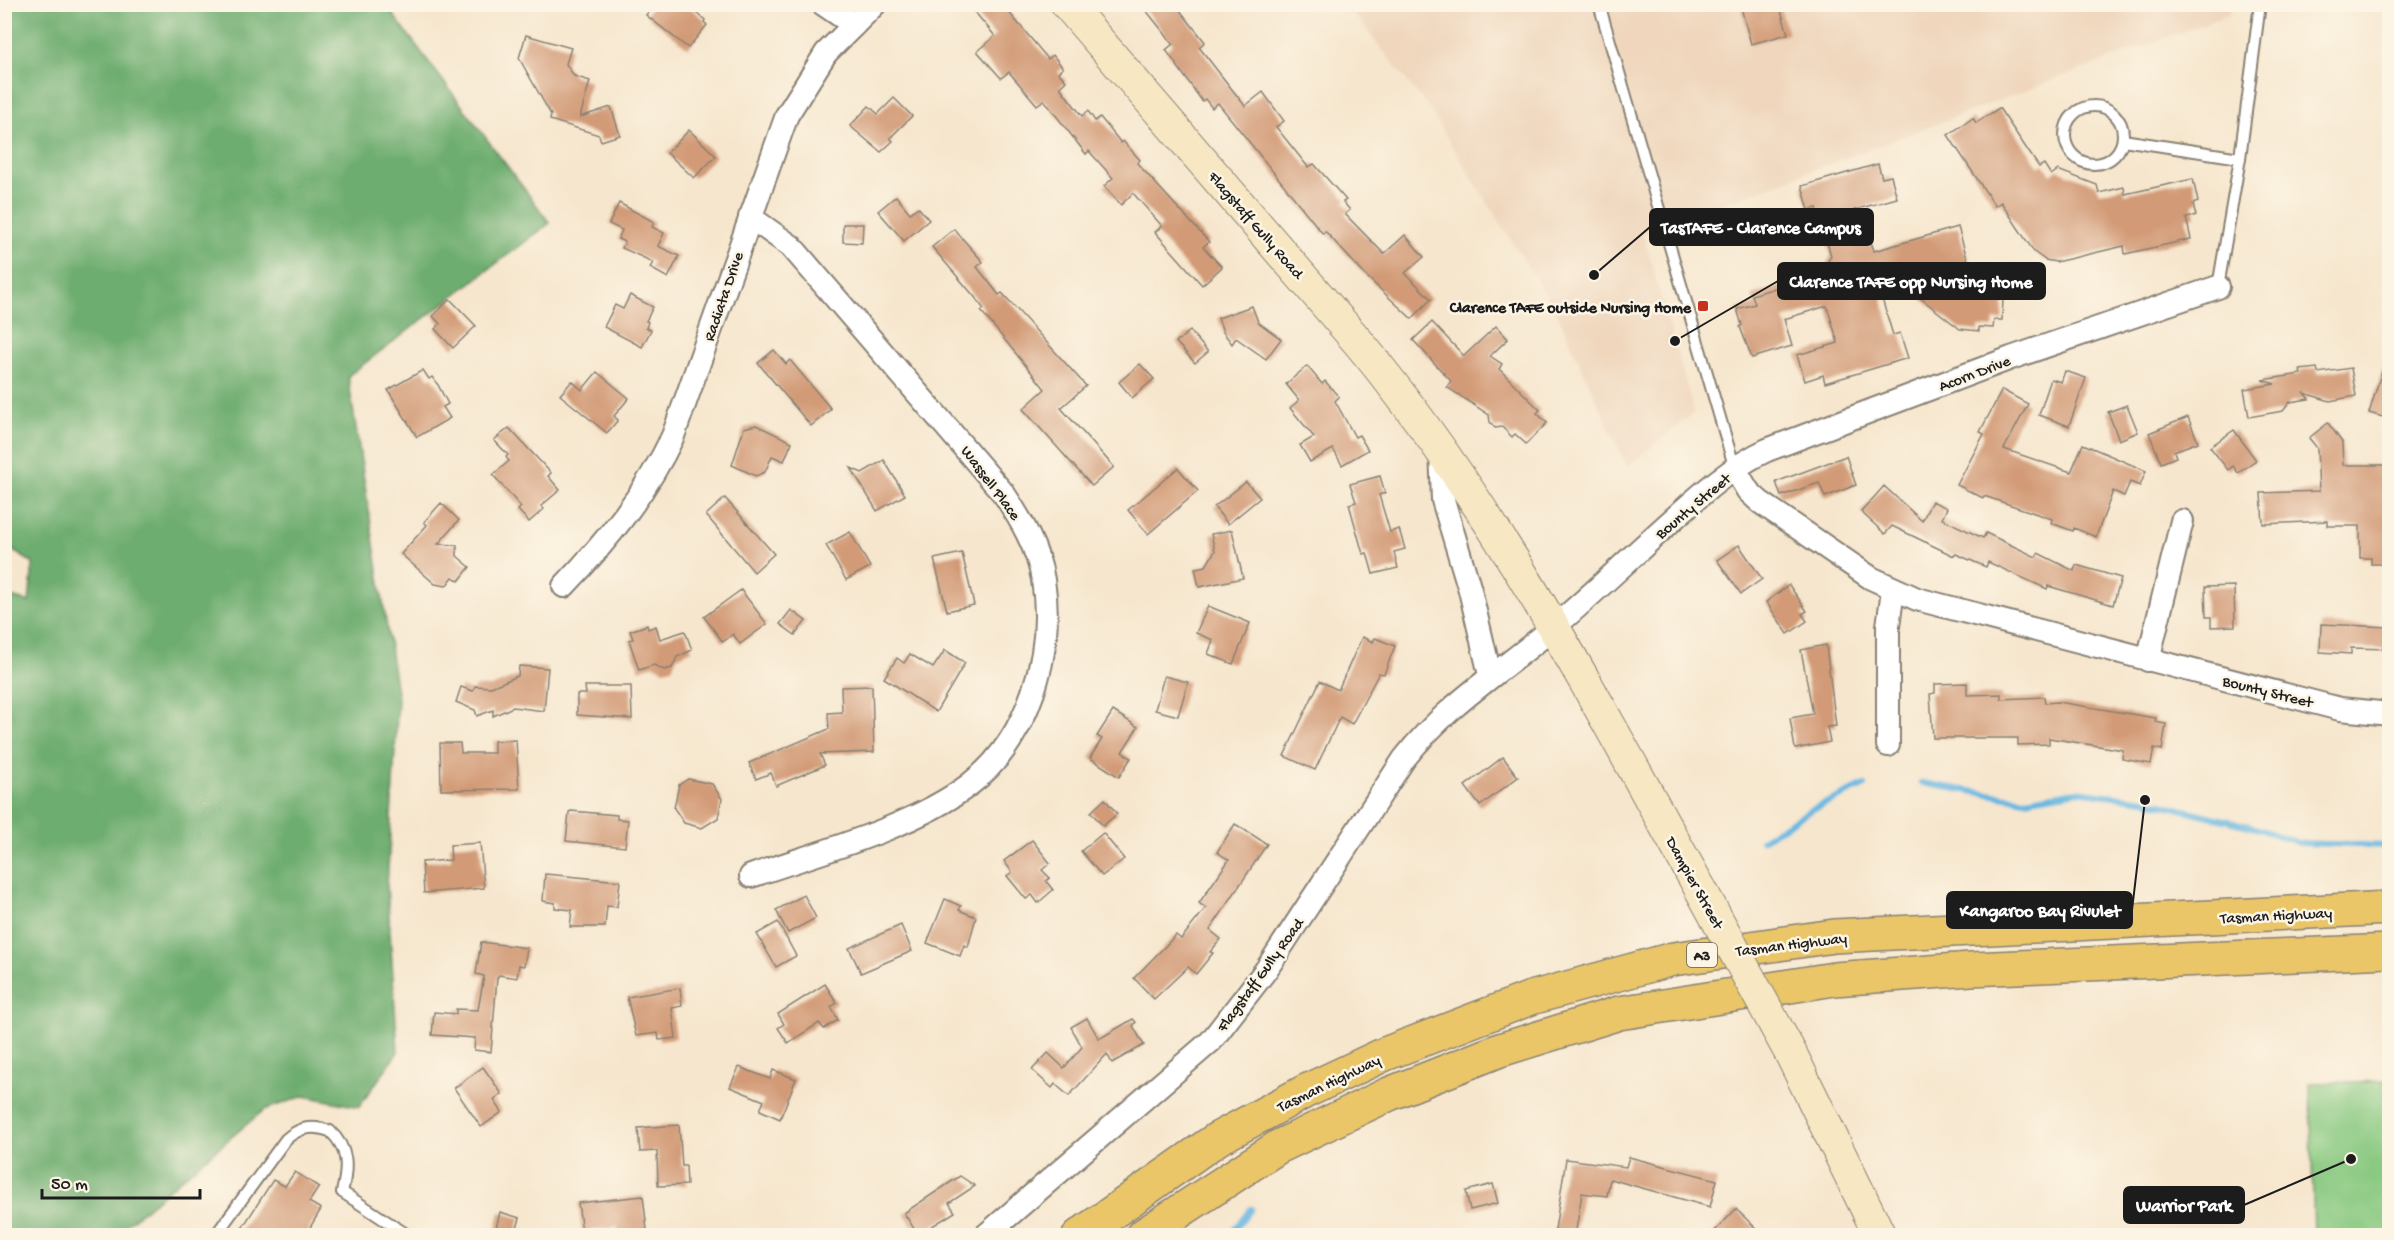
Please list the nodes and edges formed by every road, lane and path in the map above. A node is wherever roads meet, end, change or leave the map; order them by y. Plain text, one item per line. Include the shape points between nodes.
1 (823, 4) edge
2 (875, 4) edge
3 (1067, 4) edge
4 (1599, 4) edge
5 (2260, 4) edge
6 (854, 25) junction
7 (2123, 140) junction
8 (2240, 158) junction
9 (750, 217) junction
10 (2218, 287) joint
11 (1441, 449) junction
12 (1735, 469) junction
13 (2182, 521) dead end
14 (564, 586) dead end
15 (1893, 590) junction
16 (1553, 628) junction
17 (2148, 660) junction
18 (1490, 675) junction
19 (2390, 714) edge
20 (1888, 745) dead end
21 (751, 876) dead end
22 (2390, 908) edge
23 (2390, 951) edge
24 (215, 1236) edge
25 (409, 1236) edge
26 (985, 1236) edge
27 (1079, 1236) edge
28 (1142, 1236) edge
29 (1880, 1236) edge

1 - 6 street
2 - 6 street, Radiata Drive
3 - 11 street, Flagstaff Gully Road via 1380,367
4 - 12 lane
5 - 8 lane
6 - 9 street, Radiata Drive via 826,53 788,115
7 - 7 lane via 2120,149 2106,162 2087,163 2071,152 2065,134 2067,124 2079,110 2098,106 2120,122
7 - 8 lane
8 - 10 lane
9 - 14 street, Radiata Drive via 659,465 642,494
9 - 21 street, Wassell Place via 791,246 1004,494 1025,526 1037,557 1046,609 1038,675 1025,710 1010,740 969,785 898,823
10 - 12 street, Acorn Drive via 2000,362 1767,450
11 - 16 street, Flagstaff Gully Road
11 - 18 street via 1443,500
12 - 15 street, Bounty Street via 1760,502
12 - 16 street, Bounty Street via 1692,502
13 - 17 street
15 - 17 street, Bounty Street via 1939,606
15 - 20 street via 1888,626
16 - 18 street, Flagstaff Gully Road
16 - 29 street, Dampier Street, bridge via 1791,1054
17 - 19 street, Bounty Street via 2340,709
18 - 26 street, Flagstaff Gully Road via 1429,729 1404,759 1266,970 1211,1041
22 - 27 highway, Tasman Highway / A3 via 1834,936 1674,959 1531,998 1385,1053 1217,1139
23 - 28 highway via 1971,969 1834,979 1619,1013 1500,1050 1389,1094 1278,1147
24 - 25 lane via 286,1139 308,1126 330,1131 344,1148 347,1160 342,1192

